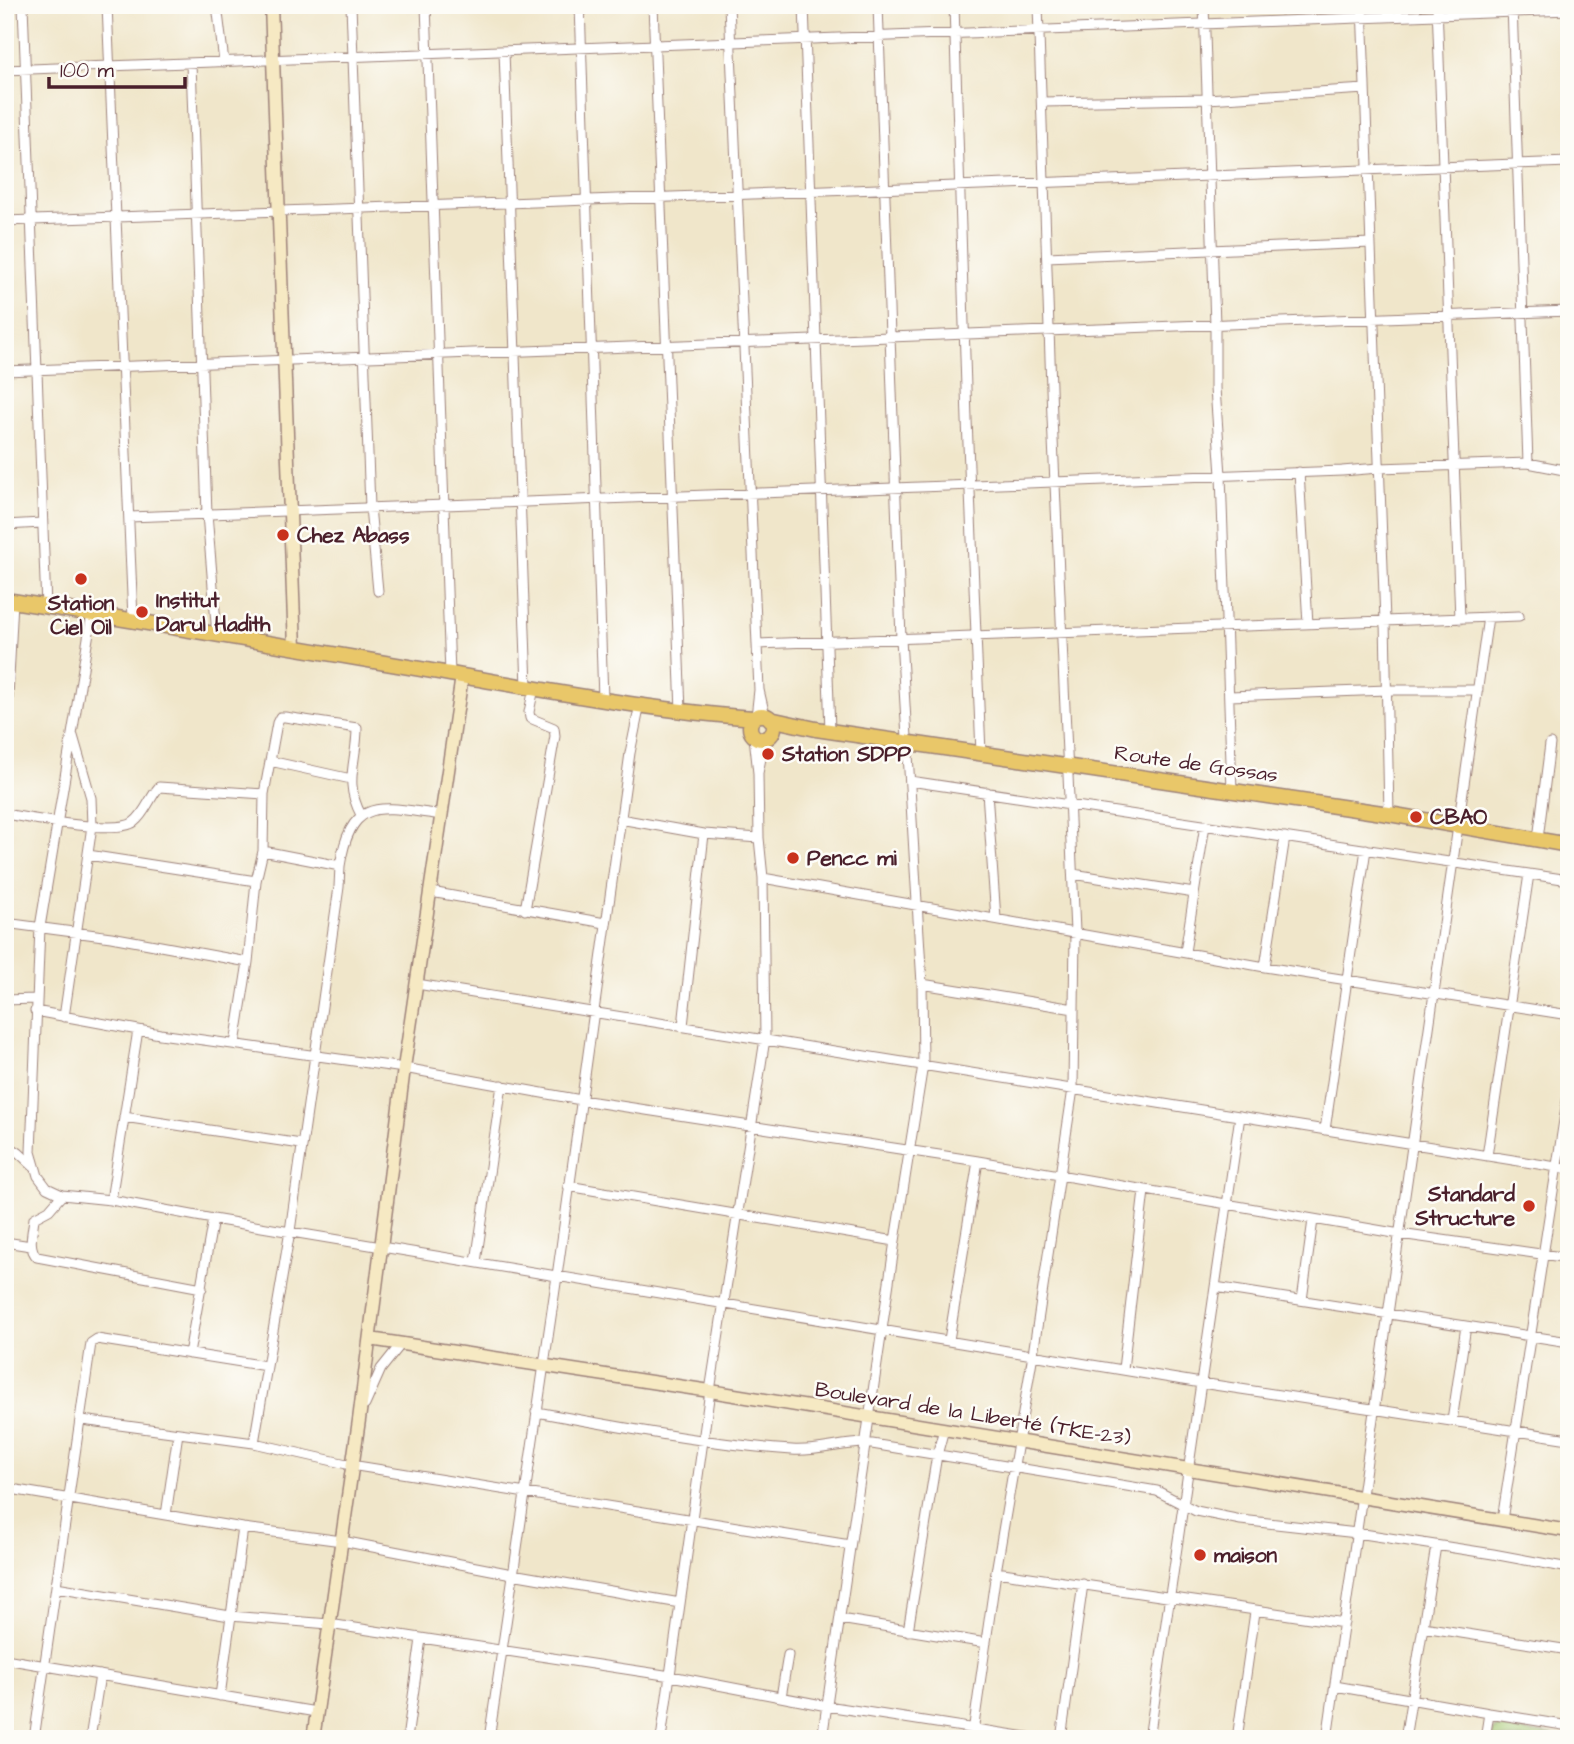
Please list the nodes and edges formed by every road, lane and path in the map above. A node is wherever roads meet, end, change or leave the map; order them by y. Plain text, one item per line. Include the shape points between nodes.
1 (23, 5) edge
2 (107, 5) edge
3 (217, 5) edge
4 (271, 5) edge
5 (351, 5) edge
6 (426, 5) edge
7 (580, 5) edge
8 (653, 5) edge
9 (729, 5) edge
10 (804, 5) edge
11 (878, 5) edge
12 (954, 5) edge
13 (1038, 5) edge
14 (1204, 5) edge
15 (1362, 5) edge
16 (1512, 9) edge
17 (1437, 10) edge
18 (1569, 10) edge
19 (1362, 19) junction
20 (1205, 24) junction
21 (1039, 30) junction
22 (954, 34) junction
23 (880, 37) junction
24 (805, 39) junction
25 (731, 42) junction
26 (655, 45) junction
27 (581, 48) junction
28 (504, 51) junction
29 (428, 54) junction
30 (353, 57) junction
31 (273, 60) junction
32 (224, 62) junction
33 (191, 63) junction
34 (110, 66) junction
35 (26, 69) junction
36 (5, 70) edge
37 (1365, 89) junction
38 (1207, 99) junction
39 (1042, 102) junction
40 (1569, 162) edge
41 (1517, 164) junction
42 (1442, 167) junction
43 (1369, 170) junction
44 (1210, 175) junction
45 (1045, 182) junction
46 (960, 185) junction
47 (885, 188) junction
48 (810, 190) junction
49 (737, 193) junction
50 (661, 196) junction
51 (586, 199) junction
52 (510, 202) junction
53 (433, 205) junction
54 (359, 207) junction
55 (279, 210) junction
56 (196, 214) junction
57 (116, 217) junction
58 (32, 220) junction
59 (5, 221) edge
60 (1371, 243) junction
61 (1213, 250) junction
62 (1048, 257) junction
63 (1569, 311) edge
64 (1522, 313) junction
65 (1448, 316) junction
66 (1374, 318) junction
67 (1215, 325) junction
68 (1050, 331) junction
69 (965, 334) junction
70 (890, 337) junction
71 (816, 340) junction
72 (744, 343) junction
73 (667, 346) junction
74 (591, 349) junction
75 (515, 352) junction
76 (439, 354) junction
77 (364, 357) junction
78 (285, 360) junction
79 (202, 363) junction
80 (122, 367) junction
81 (37, 370) junction
82 (5, 371) edge
83 (1528, 463) junction
84 (1454, 466) junction
85 (1379, 468) junction
86 (1569, 471) edge
87 (1299, 472) junction
88 (1221, 475) junction
89 (1056, 481) junction
90 (971, 484) junction
91 (896, 487) junction
92 (821, 490) junction
93 (750, 493) junction
94 (673, 496) junction
95 (596, 499) junction
96 (521, 502) junction
97 (444, 505) junction
98 (370, 508) junction
99 (289, 510) junction
100 (207, 514) junction
101 (129, 517) junction
102 (42, 523) junction
103 (5, 525) edge
104 (378, 591) dead end
105 (9, 601) edge
106 (46, 607) junction
107 (92, 614) junction
108 (1519, 616) dead end
109 (1460, 618) junction
110 (1488, 618) junction
111 (133, 619) junction
112 (1385, 621) junction
113 (1308, 624) junction
114 (1226, 627) junction
115 (1061, 633) junction
116 (217, 635) junction
117 (976, 636) junction
118 (901, 639) junction
119 (827, 642) junction
120 (757, 644) junction
121 (295, 648) junction
122 (456, 675) junction
123 (530, 687) junction
124 (1387, 690) junction
125 (1478, 690) junction
126 (1230, 696) junction
127 (603, 699) junction
128 (640, 704) junction
129 (7, 710) edge
130 (681, 710) junction
131 (761, 726) junction
132 (823, 730) junction
133 (72, 733) junction
134 (6, 738) edge
135 (908, 742) junction
136 (1550, 744) dead end
137 (981, 753) junction
138 (5, 755) edge
139 (270, 761) junction
140 (1069, 767) junction
141 (351, 779) junction
142 (910, 781) junction
143 (1232, 791) junction
144 (987, 792) junction
145 (264, 794) junction
146 (1069, 805) junction
147 (5, 814) edge
148 (1389, 814) junction
149 (360, 815) junction
150 (442, 815) junction
151 (620, 819) junction
152 (56, 822) junction
153 (1205, 825) junction
154 (92, 826) junction
155 (1459, 827) junction
156 (704, 834) junction
157 (1285, 837) junction
158 (759, 838) junction
159 (1538, 839) junction
160 (1569, 845) edge
161 (1366, 849) junction
162 (263, 850) junction
163 (88, 855) junction
164 (1453, 862) junction
165 (340, 866) junction
166 (1073, 874) junction
167 (1529, 874) junction
168 (762, 878) junction
169 (1569, 880) edge
170 (256, 881) junction
171 (431, 892) junction
172 (1194, 893) junction
173 (917, 906) junction
174 (525, 909) junction
175 (996, 919) junction
176 (5, 923) edge
177 (605, 923) junction
178 (40, 927) junction
179 (76, 932) junction
180 (1075, 932) junction
181 (1185, 952) junction
182 (248, 962) junction
183 (1265, 967) junction
184 (1347, 980) junction
185 (417, 984) junction
186 (922, 984) junction
187 (1436, 994) junction
188 (36, 999) junction
189 (5, 1000) edge
190 (1509, 1006) junction
191 (1074, 1009) junction
192 (35, 1012) junction
193 (593, 1012) junction
194 (1569, 1015) edge
195 (64, 1017) junction
196 (683, 1026) junction
197 (138, 1030) junction
198 (765, 1040) junction
199 (235, 1045) junction
200 (314, 1056) junction
201 (923, 1065) junction
202 (404, 1068) junction
203 (502, 1085) junction
204 (1569, 1088) edge
205 (1073, 1089) junction
206 (581, 1100) junction
207 (1240, 1116) junction
208 (124, 1117) junction
209 (751, 1125) junction
210 (1325, 1130) junction
211 (5, 1144) edge
212 (301, 1144) junction
213 (1413, 1145) junction
214 (910, 1151) junction
215 (1487, 1156) junction
216 (978, 1161) junction
217 (1557, 1168) junction
218 (36, 1169) junction
219 (1569, 1170) edge
220 (1060, 1177) junction
221 (568, 1186) junction
222 (1143, 1191) junction
223 (62, 1195) junction
224 (111, 1200) junction
225 (1227, 1205) junction
226 (738, 1215) junction
227 (213, 1219) junction
228 (1313, 1220) junction
229 (290, 1231) junction
230 (1400, 1234) junction
231 (895, 1241) junction
232 (5, 1242) edge
233 (31, 1246) junction
234 (382, 1247) junction
235 (1543, 1254) junction
236 (1569, 1258) edge
237 (476, 1262) junction
238 (557, 1276) junction
239 (1215, 1287) junction
240 (202, 1288) junction
241 (1302, 1300) junction
242 (723, 1303) junction
243 (1389, 1314) junction
244 (1466, 1326) junction
245 (883, 1329) junction
246 (1531, 1336) junction
247 (370, 1339) junction
248 (950, 1340) junction
249 (1569, 1342) edge
250 (401, 1344) junction
251 (189, 1354) junction
252 (1032, 1354) junction
253 (542, 1364) junction
254 (266, 1366) junction
255 (1124, 1369) junction
256 (1201, 1382) junction
257 (710, 1391) junction
258 (1375, 1410) junction
259 (536, 1412) junction
260 (869, 1417) junction
261 (82, 1420) junction
262 (359, 1420) junction
263 (1452, 1421) junction
264 (944, 1429) junction
265 (1516, 1431) junction
266 (178, 1433) junction
267 (1569, 1439) edge
268 (704, 1441) junction
269 (1018, 1441) junction
270 (254, 1443) junction
271 (866, 1443) junction
272 (937, 1455) junction
273 (351, 1465) junction
274 (1014, 1468) junction
275 (1188, 1469) junction
276 (5, 1488) edge
277 (524, 1494) junction
278 (1363, 1497) junction
279 (69, 1499) junction
280 (1183, 1504) junction
281 (166, 1515) junction
282 (692, 1520) junction
283 (1502, 1520) junction
284 (243, 1528) junction
285 (1569, 1531) edge
286 (1357, 1533) junction
287 (341, 1541) junction
288 (850, 1545) junction
289 (1436, 1546) junction
290 (1569, 1568) edge
291 (996, 1572) junction
292 (512, 1574) junction
293 (1083, 1584) junction
294 (56, 1587) junction
295 (1171, 1597) junction
296 (680, 1603) junction
297 (1255, 1612) junction
298 (230, 1616) junction
299 (840, 1619) junction
300 (1344, 1623) junction
301 (329, 1624) junction
302 (1423, 1627) junction
303 (908, 1630) junction
304 (421, 1639) junction
305 (986, 1643) junction
306 (1569, 1650) edge
307 (502, 1651) junction
308 (789, 1655) dead end
309 (5, 1659) edge
310 (46, 1666) junction
311 (100, 1675) junction
312 (671, 1676) junction
313 (1335, 1686) junction
314 (220, 1696) junction
315 (781, 1697) junction
316 (1411, 1699) junction
317 (827, 1706) junction
318 (316, 1712) junction
319 (1489, 1713) junction
320 (1569, 1726) edge
321 (973, 1734) edge
322 (489, 1736) edge
323 (34, 1739) edge
324 (90, 1739) edge
325 (313, 1739) edge
326 (407, 1739) edge
327 (520, 1739) edge
328 (661, 1739) edge
329 (822, 1739) edge
330 (1040, 1739) edge
331 (1061, 1739) edge
332 (1149, 1739) edge
333 (1237, 1739) edge
334 (1327, 1739) edge
335 (1405, 1739) edge
336 (1485, 1739) edge

1 - 35 street
2 - 34 street
3 - 32 street
4 - 31 street
5 - 30 street
6 - 29 street
7 - 27 street
8 - 26 street
9 - 25 street
10 - 24 street
11 - 23 street
12 - 22 street
13 - 21 street
14 - 20 street
15 - 19 street
16 - 17 street
16 - 18 street
16 - 41 street
17 - 19 street
17 - 42 street
19 - 20 street
19 - 37 street
20 - 21 street
20 - 38 street
21 - 22 street
21 - 39 street
22 - 23 street
22 - 46 street
23 - 24 street
23 - 47 street
24 - 25 street
24 - 48 street
25 - 26 street
25 - 49 street
26 - 27 street
26 - 50 street
27 - 28 street
27 - 51 street
28 - 29 street
28 - 52 street
29 - 30 street
29 - 53 street
30 - 31 street
30 - 54 street
31 - 32 street
31 - 55 street
32 - 33 street
33 - 34 street
33 - 56 street
34 - 35 street
34 - 57 street
35 - 36 street
35 - 58 street
37 - 38 street
37 - 43 street
38 - 39 street
38 - 44 street
39 - 45 street
40 - 41 street
41 - 42 street
41 - 64 street
42 - 43 street
42 - 65 street
43 - 44 street
43 - 60 street
44 - 45 street
44 - 61 street
45 - 46 street
45 - 62 street
46 - 47 street
46 - 69 street
47 - 48 street
47 - 70 street
48 - 49 street
48 - 71 street
49 - 50 street
49 - 72 street
50 - 51 street
50 - 73 street
51 - 52 street
51 - 74 street
52 - 53 street
52 - 75 street
53 - 54 street
53 - 76 street
54 - 55 street
54 - 77 street
55 - 56 street
55 - 78 street
56 - 57 street
56 - 79 street
57 - 58 street
57 - 80 street
58 - 59 street
58 - 81 street
60 - 61 street
60 - 66 street
61 - 62 street
61 - 67 street
62 - 68 street
63 - 64 street
64 - 65 street
64 - 83 street
65 - 66 street
65 - 84 street
66 - 67 street
66 - 85 street
67 - 68 street
67 - 88 street
68 - 69 street
68 - 89 street
69 - 70 street
69 - 90 street
70 - 71 street
70 - 91 street
71 - 72 street
71 - 92 street
72 - 73 street
72 - 93 street
73 - 74 street
73 - 94 street
74 - 75 street
74 - 95 street
75 - 76 street
75 - 96 street
76 - 77 street
76 - 97 street
77 - 78 street
77 - 98 street
78 - 79 street
78 - 99 street
79 - 80 street
79 - 100 street
80 - 81 street
80 - 101 street
81 - 82 street
81 - 102 street
83 - 84 street
83 - 86 street
84 - 85 street
84 - 109 street
85 - 87 street
85 - 112 street
87 - 88 street
87 - 113 street
88 - 89 street
88 - 114 street
89 - 90 street
89 - 115 street
90 - 91 street
90 - 117 street
91 - 92 street
91 - 118 street
92 - 93 street
92 - 119 street
93 - 94 street
93 - 120 street
94 - 95 street
94 - 130 street
95 - 96 street
95 - 127 street
96 - 97 street
96 - 123 street
97 - 98 street
97 - 122 street
98 - 99 street
98 - 104 street
99 - 100 street
99 - 121 street
100 - 101 street
100 - 116 street
101 - 111 street
102 - 103 street
102 - 106 street
105 - 106 main road, Route de Gossas
105 - 129 street
106 - 107 main road, Route de Gossas
107 - 111 main road, Route de Gossas
107 - 133 street
108 - 110 street
109 - 110 street
109 - 112 street
110 - 125 street
111 - 116 main road, Route de Gossas
112 - 113 street
112 - 124 street
113 - 114 street
114 - 115 street
114 - 126 street
115 - 117 street
115 - 140 street
116 - 121 main road, Route de Gossas
117 - 118 street
117 - 137 street
118 - 119 street
118 - 135 street
119 - 120 street
119 - 132 street
120 - 131 street
121 - 122 main road, Route de Gossas
122 - 123 main road, Route de Gossas
122 - 150 street
123 - 127 main road, Route de Gossas
123 - 174 street via 530,718 554,728 555,736
124 - 125 street
124 - 126 street
124 - 148 street
125 - 155 street
126 - 143 street
127 - 128 main road, Route de Gossas
128 - 130 main road, Route de Gossas
128 - 151 street
129 - 134 street
130 - 131 main road, Route de Gossas
131 - 132 main road, Route de Gossas
131 - 158 street
132 - 135 main road, Route de Gossas
133 - 152 street
133 - 154 street via 91,798
134 - 138 street
135 - 137 main road, Route de Gossas
135 - 142 street
136 - 159 street
137 - 140 main road, Route de Gossas
139 - 141 street
139 - 141 street via 280,718 353,726 357,733
139 - 145 street
140 - 143 main road, Route de Gossas
140 - 146 street
141 - 149 street via 352,798
142 - 144 street
142 - 173 street
143 - 148 main road, Route de Gossas
144 - 146 street
144 - 175 street
145 - 154 street via 159,787 135,822
145 - 162 street
146 - 153 street
146 - 166 street
147 - 152 street
148 - 155 main road, Route de Gossas
149 - 150 street via 395,810
149 - 165 street via 343,846
150 - 171 street
151 - 156 street
151 - 177 street
152 - 154 street
152 - 178 street
153 - 157 street
153 - 172 street
154 - 163 street
155 - 159 main road, Route de Gossas
155 - 164 street
156 - 158 street
156 - 196 street
157 - 161 street
157 - 183 street
158 - 168 street
159 - 160 main road, Route de Gossas
161 - 164 street
161 - 184 street
162 - 165 street
162 - 170 street
163 - 170 street
163 - 179 street
164 - 167 street
164 - 187 street
165 - 200 street
166 - 172 street
166 - 180 street
167 - 169 street
167 - 190 street
168 - 173 street
168 - 198 street
170 - 182 street
171 - 174 street
171 - 185 street
172 - 181 street
173 - 175 street
173 - 186 street
174 - 177 street
175 - 180 street
176 - 178 street
177 - 193 street
178 - 179 street
178 - 188 street
179 - 182 street
179 - 195 street
180 - 181 street
180 - 191 street
181 - 183 street
182 - 199 street
183 - 184 street
184 - 187 street
184 - 210 street
185 - 193 street
185 - 202 street
186 - 191 street
186 - 201 street
187 - 190 street
187 - 213 street
188 - 189 street
188 - 192 street
190 - 194 street
190 - 215 street
191 - 205 street
192 - 195 street
192 - 218 street via 31,1152
193 - 196 street
193 - 206 street
195 - 197 street
196 - 198 street
197 - 199 street
197 - 208 street
198 - 201 street
198 - 209 street
199 - 200 street
200 - 202 street
200 - 212 street
201 - 205 street
201 - 214 street
202 - 203 street
202 - 234 street
203 - 206 street
203 - 237 street
204 - 217 street
205 - 207 street
205 - 220 street
206 - 209 street
206 - 221 street
207 - 210 street
207 - 225 street
208 - 212 street
208 - 224 street
209 - 214 street
209 - 226 street
210 - 213 street
211 - 218 street
212 - 229 street
213 - 215 street
213 - 230 street
214 - 216 street
214 - 231 street
215 - 217 street
216 - 220 street
216 - 248 street
217 - 219 street
217 - 235 street
218 - 223 street via 47,1188
220 - 222 street
220 - 252 street
221 - 226 street
221 - 238 street
222 - 225 street
222 - 255 street
223 - 224 street
223 - 233 street via 34,1218
224 - 227 street
225 - 228 street
225 - 239 street
226 - 231 street
226 - 242 street
227 - 229 street
227 - 240 street
228 - 230 street
228 - 241 street
229 - 234 street
229 - 254 street
230 - 235 street
230 - 243 street
231 - 245 street
232 - 233 street
233 - 240 street via 37,1257
234 - 237 street
234 - 247 street
235 - 236 street
235 - 246 street
237 - 238 street
238 - 242 street
238 - 253 street
239 - 241 street
239 - 256 street
240 - 251 street
241 - 243 street
242 - 245 street
242 - 257 street
243 - 244 street
243 - 258 street
244 - 246 street
244 - 263 street
245 - 248 street
245 - 260 street
246 - 249 street
246 - 265 street
247 - 250 street, Boulevard de la Liberté (TKE-23)
247 - 262 street
248 - 252 street
250 - 253 street, Boulevard de la Liberté (TKE-23)
250 - 262 street via 377,1376
251 - 254 street
251 - 261 street via 94,1340
252 - 255 street
252 - 269 street
253 - 257 street, Boulevard de la Liberté (TKE-23)
253 - 259 street
254 - 270 street
255 - 256 street
256 - 258 street
256 - 275 street
257 - 260 street, Boulevard de la Liberté (TKE-23)
257 - 268 street
258 - 263 street
258 - 278 street
259 - 268 street
259 - 277 street
260 - 264 street, Boulevard de la Liberté (TKE-23)
260 - 271 street
261 - 266 street
261 - 279 street
262 - 273 street
263 - 265 street
264 - 269 street, Boulevard de la Liberté (TKE-23)
264 - 272 street
265 - 267 street
265 - 283 street
266 - 270 street
266 - 281 street
268 - 271 street via 810,1451
268 - 282 street
269 - 274 street
269 - 275 street, Boulevard de la Liberté (TKE-23)
270 - 273 street
271 - 272 street
271 - 288 street
272 - 274 street
272 - 303 street
273 - 277 street
273 - 287 street
274 - 280 street via 1157,1491
274 - 291 street
275 - 278 street, Boulevard de la Liberté (TKE-23)
275 - 280 street
276 - 279 street
277 - 282 street
277 - 292 street
278 - 283 street, Boulevard de la Liberté (TKE-23)
278 - 286 street
279 - 281 street
279 - 294 street
280 - 286 street via 1241,1520
280 - 295 street
281 - 284 street
282 - 288 street
282 - 296 street
283 - 285 street, Boulevard de la Liberté (TKE-23)
284 - 287 street
284 - 298 street
286 - 289 street
286 - 300 street
287 - 292 street
287 - 301 street
288 - 299 street
289 - 290 street
289 - 302 street
291 - 293 street
291 - 305 street
292 - 296 street
292 - 307 street
293 - 295 street
293 - 331 street
294 - 298 street
294 - 310 street
295 - 297 street
295 - 332 street
296 - 312 street
297 - 300 street
297 - 333 street
298 - 301 street
298 - 314 street
299 - 303 street
299 - 317 street
300 - 313 street
301 - 304 street
301 - 318 street
302 - 306 street
302 - 316 street
303 - 305 street
304 - 307 street
304 - 326 street
305 - 321 street
307 - 312 street
307 - 322 street
308 - 315 street
309 - 310 street
310 - 311 street
310 - 323 street
311 - 314 street
311 - 324 street
312 - 315 street
312 - 328 street
313 - 316 street
313 - 334 street
314 - 318 street
315 - 317 street
316 - 319 street
316 - 335 street
317 - 321 street
317 - 329 street
318 - 325 street
319 - 320 street
319 - 336 street
321 - 330 street
322 - 327 street

